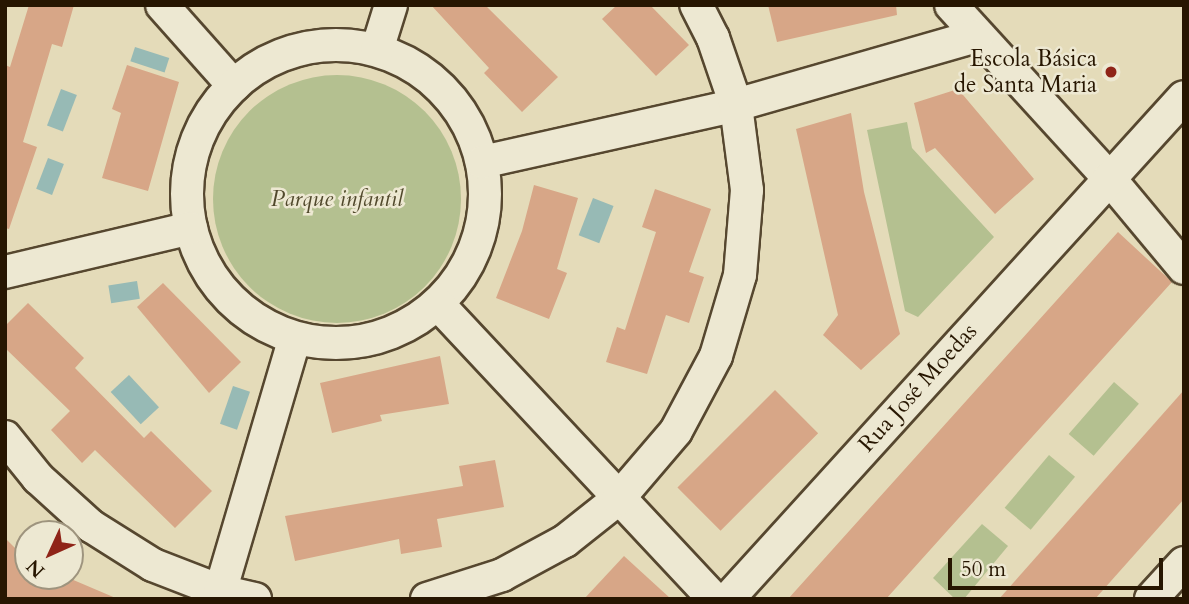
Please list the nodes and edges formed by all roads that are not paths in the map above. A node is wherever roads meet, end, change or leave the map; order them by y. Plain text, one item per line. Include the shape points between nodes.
1 (162, 5) edge
2 (391, 5) edge
3 (696, 5) edge
4 (951, 5) edge
5 (977, 36) junction
6 (377, 50) junction
7 (234, 86) junction
8 (1184, 97) edge
9 (736, 106) junction
10 (482, 162) junction
11 (1109, 178) junction
12 (191, 228) junction
13 (1184, 268) edge
14 (5, 272) edge
15 (438, 304) junction
16 (295, 338) junction
17 (5, 437) edge
18 (618, 499) junction
19 (1184, 563) edge
20 (219, 595) edge
21 (256, 599) edge
22 (427, 599) edge
23 (715, 599) edge
24 (728, 599) edge
25 (1150, 599) edge

1 - 7 street
2 - 6 street
3 - 9 street via 713,38
4 - 5 street
5 - 9 street
5 - 11 street
6 - 7 street via 346,45 286,54
6 - 10 street via 416,68 456,104
7 - 12 street via 214,109 195,146 187,197
8 - 11 street, Rua José Moedas
9 - 10 street
9 - 18 street via 747,190 740,275 720,345 676,431
10 - 15 street via 486,192 475,251
11 - 13 street
11 - 24 street, Rua José Moedas
12 - 14 street
12 - 16 street via 218,285 239,308
15 - 16 street via 388,335 358,343
15 - 18 street
16 - 20 street
17 - 20 street via 38,478 92,526 153,565
18 - 22 street via 565,541 502,575
18 - 23 street
19 - 25 street
20 - 21 street

